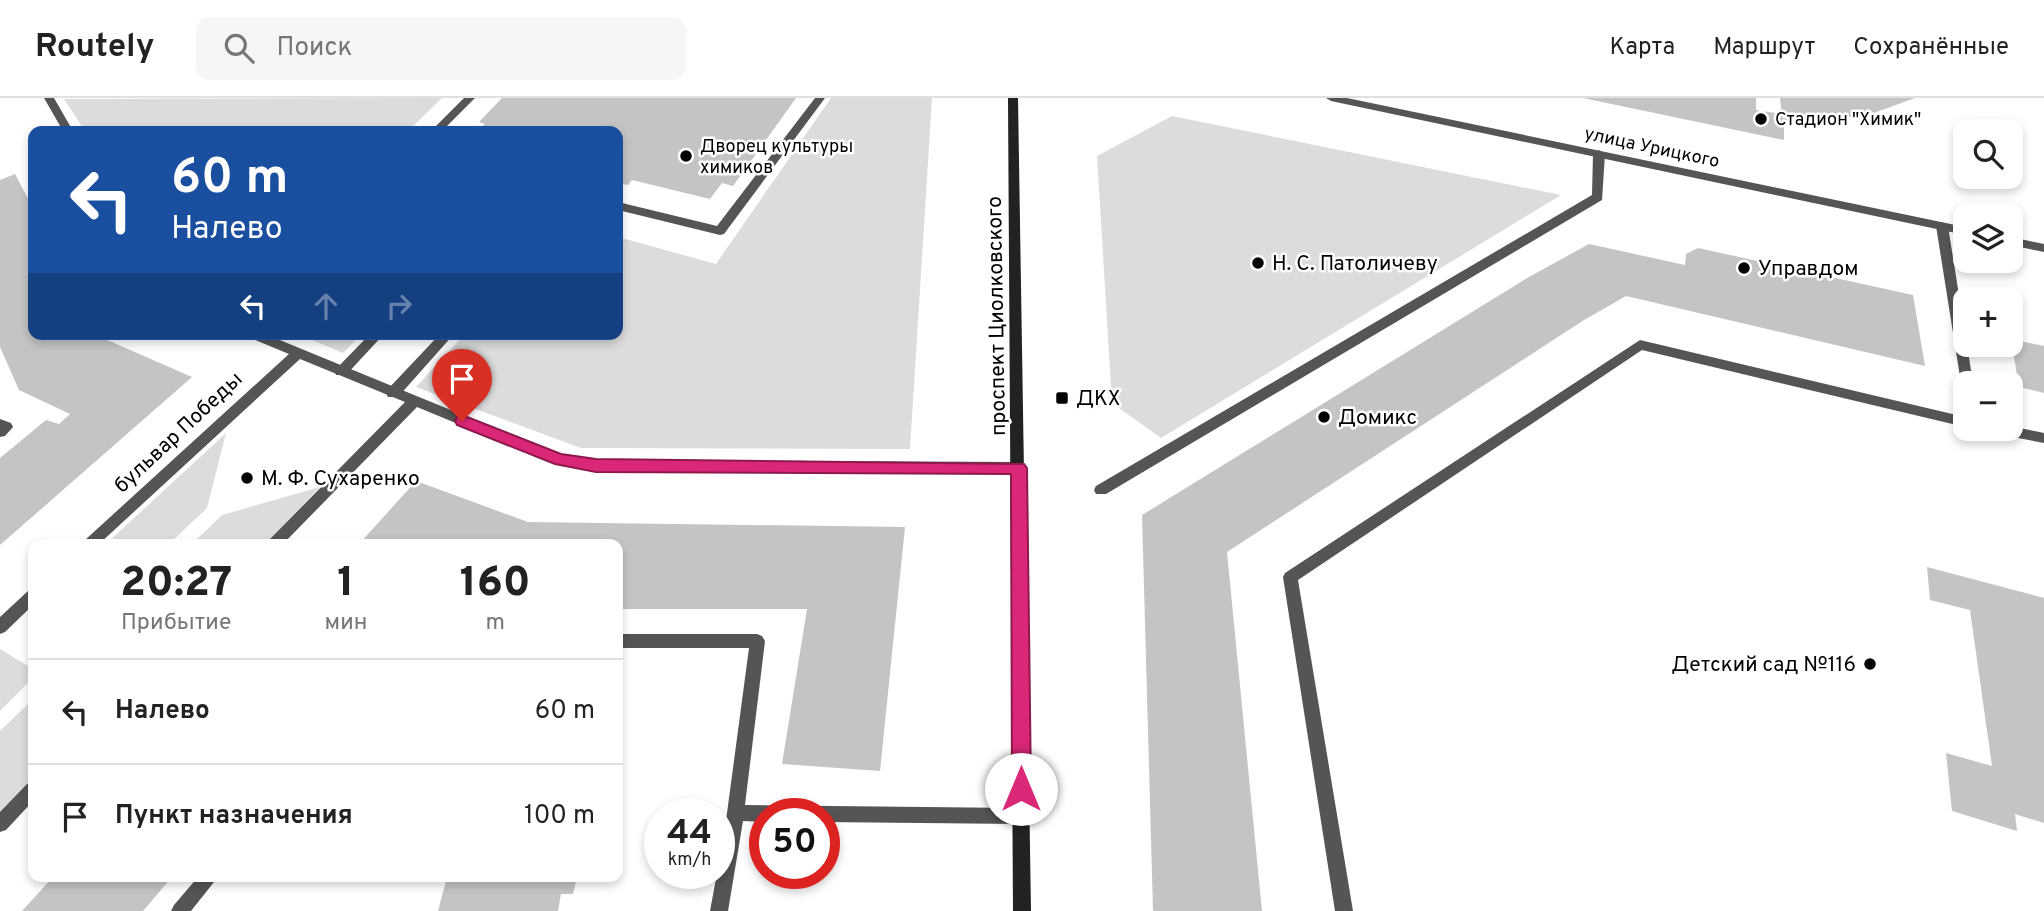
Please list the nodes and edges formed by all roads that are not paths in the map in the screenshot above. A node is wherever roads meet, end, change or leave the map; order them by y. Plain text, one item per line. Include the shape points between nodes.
1 (49, 98) edge
2 (470, 98) edge
3 (820, 98) edge
4 (1013, 98) edge
5 (1331, 98) edge
6 (65, 126) edge
7 (441, 126) edge
8 (1599, 154) junction
9 (623, 207) edge
10 (1942, 226) junction
11 (1953, 228) edge
12 (2023, 244) edge
13 (2044, 248) edge
14 (266, 340) edge
15 (372, 340) edge
16 (442, 340) edge
17 (297, 354) junction
18 (1966, 371) edge
19 (341, 372) junction
20 (393, 393) junction
21 (414, 402) junction
22 (1953, 419) edge
23 (0, 424) edge
24 (0, 432) edge
25 (2023, 434) edge
26 (2044, 438) edge
27 (1019, 468) junction
28 (1101, 491) dead end
29 (95, 539) edge
30 (279, 539) edge
31 (28, 601) edge
32 (0, 627) edge
33 (623, 641) edge
34 (28, 795) edge
35 (736, 813) junction
36 (749, 813) edge
37 (840, 814) edge
38 (1022, 816) junction
39 (0, 824) edge
40 (205, 882) edge
41 (180, 911) edge
42 (719, 911) edge
43 (1022, 911) edge
44 (1344, 911) edge

1 - 6 street
2 - 7 street
3 - 9 street via 720,231
4 - 27 main road, проспект Циолковского
5 - 8 street, улица Урицкого
8 - 10 street, улица Урицкого
8 - 28 street via 1598,197
10 - 11 street, улица Урицкого
10 - 18 street
12 - 13 street
14 - 17 street
15 - 19 street
16 - 20 street
17 - 19 street
17 - 29 street, бульвар Победы
19 - 20 street
20 - 21 street
21 - 27 street via 560,460 596,466
21 - 30 street
22 - 44 street via 1640,345 1290,577
23 - 24 street via 6,427
25 - 26 street
27 - 38 main road, проспект Циолковского
31 - 32 street
33 - 35 street via 757,641
34 - 39 street
35 - 36 street
35 - 42 street
37 - 38 street
38 - 43 main road, проспект Циолковского
40 - 41 street

